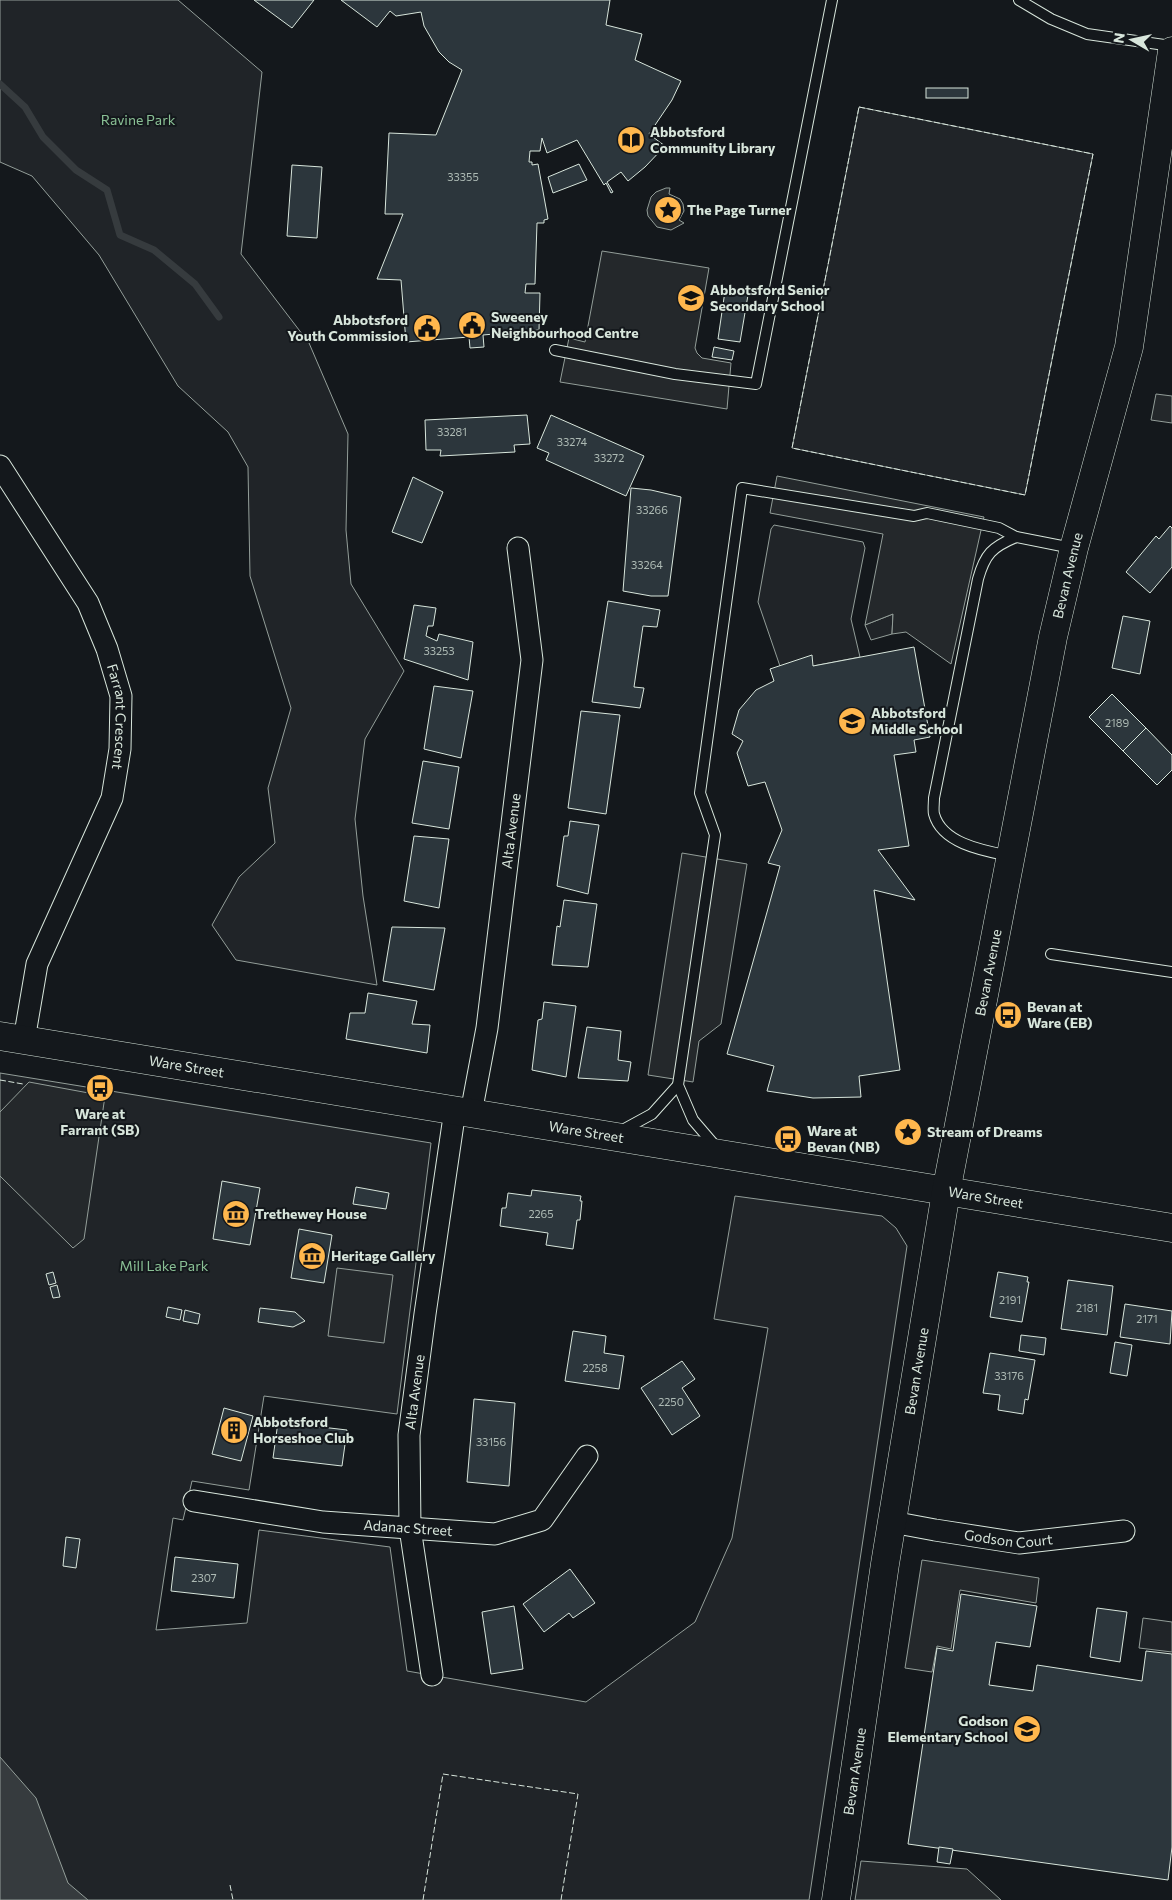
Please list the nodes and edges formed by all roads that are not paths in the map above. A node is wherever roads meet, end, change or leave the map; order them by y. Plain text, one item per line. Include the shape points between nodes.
1 (832, 0) edge
2 (1019, 0) edge
3 (1172, 46) edge
4 (1172, 51) edge
5 (554, 350) dead end
6 (0, 466) edge
7 (1016, 537) junction
8 (518, 548) dead end
9 (1074, 548) junction
10 (1010, 856) junction
11 (1051, 954) dead end
12 (1172, 972) edge
13 (12, 1038) edge
14 (678, 1085) junction
15 (463, 1112) junction
16 (610, 1136) junction
17 (722, 1154) junction
18 (946, 1192) junction
19 (1172, 1228) edge
20 (587, 1456) dead end
21 (194, 1501) dead end
22 (892, 1522) junction
23 (410, 1528) junction
24 (1124, 1531) dead end
25 (432, 1675) dead end
26 (836, 1900) edge

1 - 5 lane via 756,384 675,374
2 - 3 lane via 1051,19 1087,34
4 - 9 street, Bevan Avenue via 1129,347
6 - 13 street, Farrant Crescent via 88,603 107,649 121,696 120,749 112,798 37,964
7 - 9 lane
7 - 10 lane via 1000,543 983,561 934,798 934,814 942,828 956,839 975,849
7 - 14 lane via 999,528 927,513 914,516 742,488 700,793 715,835
8 - 15 street, Alta Avenue via 532,660 487,1028
9 - 10 street, Bevan Avenue
10 - 18 street, Bevan Avenue
11 - 12 lane
13 - 15 street, Ware Street
14 - 16 lane via 652,1114
14 - 17 lane via 694,1120
15 - 16 street, Ware Street
15 - 23 street, Alta Avenue via 425,1314 409,1435
16 - 17 street, Ware Street
17 - 18 street, Ware Street
18 - 19 street, Ware Street
18 - 22 street, Bevan Avenue
20 - 23 street, Adanac Street via 542,1520 495,1534
21 - 23 street, Adanac Street via 323,1522
22 - 24 street, Godson Court via 1019,1543
22 - 26 street, Bevan Avenue
23 - 25 street, Alta Avenue

